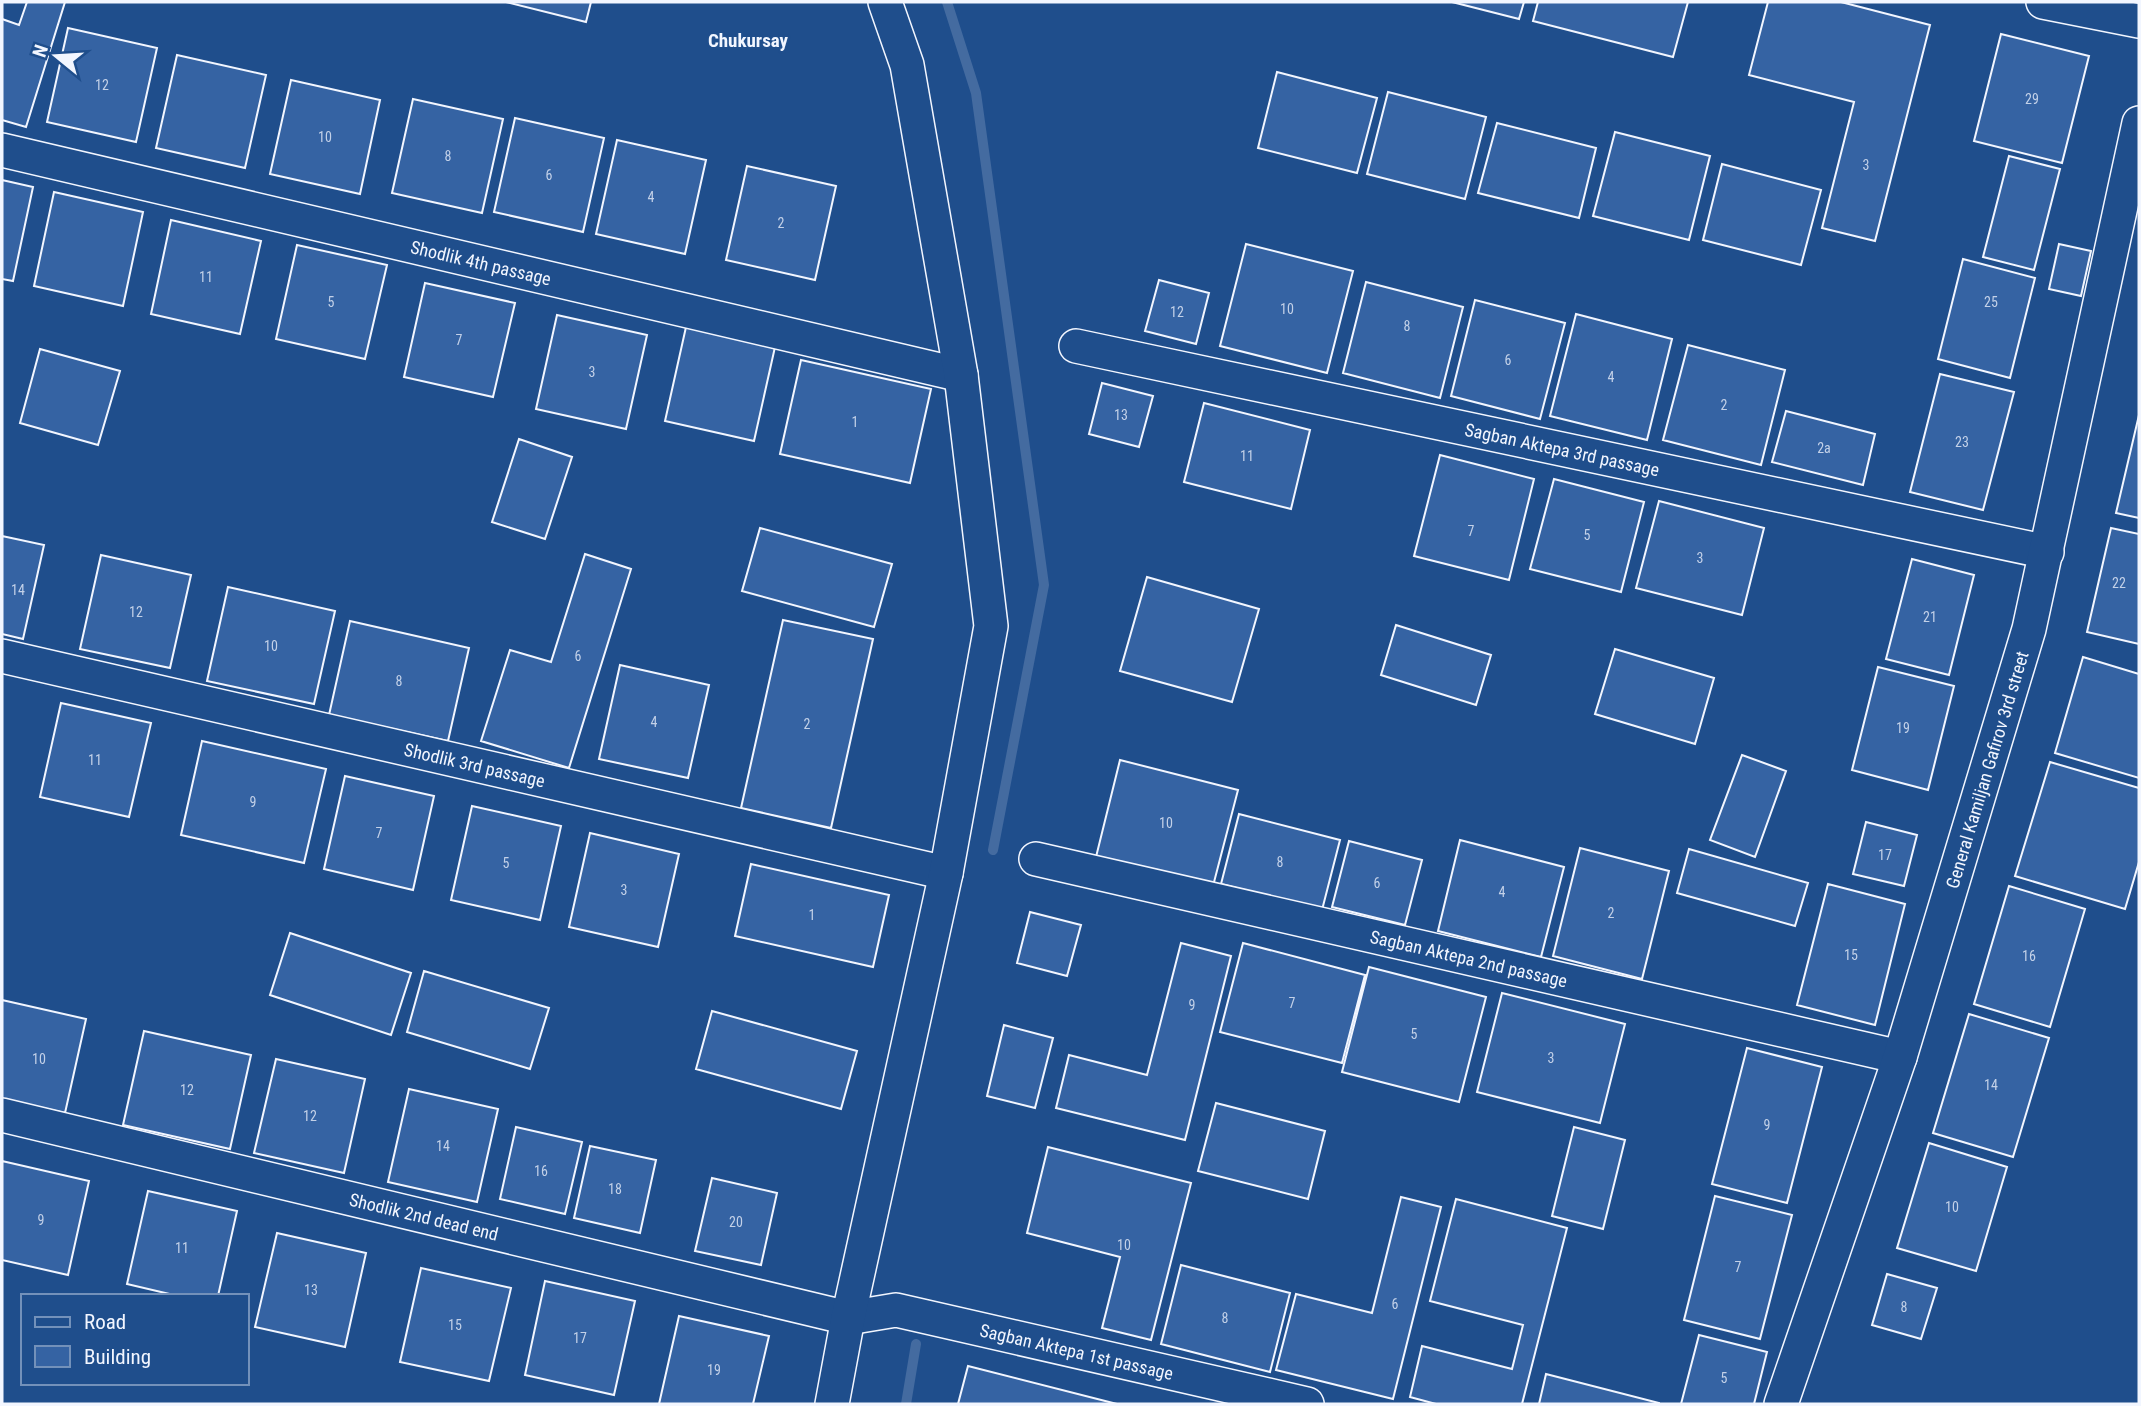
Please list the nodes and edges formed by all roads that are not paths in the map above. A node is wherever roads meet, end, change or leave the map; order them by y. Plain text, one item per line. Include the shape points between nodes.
1 (885, 2) edge
2 (2043, 2) edge
3 (2139, 21) edge
4 (2139, 123) edge
5 (2, 150) edge
6 (1076, 346) dead end
7 (961, 375) junction
8 (2047, 552) junction
9 (2, 656) edge
10 (1037, 859) dead end
11 (946, 873) junction
12 (1900, 1057) junction
13 (2, 1115) edge
14 (848, 1318) junction
15 (832, 1404) edge
16 (1307, 1404) edge
17 (1782, 1404) edge

1 - 7 street via 907,65
2 - 3 street
4 - 8 street, General Kamiljan Gafirov 3rd street
5 - 7 street, Shodlik 4th passage
6 - 8 street, Sagban Aktepa 3rd passage
7 - 11 street via 990,626
8 - 12 street, General Kamiljan Gafirov 3rd street via 2029,629
9 - 11 street, Shodlik 3rd passage
10 - 12 street, Sagban Aktepa 2nd passage
11 - 14 street
12 - 17 street, General Kamiljan Gafirov 3rd street
13 - 14 street, Shodlik 2nd dead end
14 - 15 street
14 - 16 street, Sagban Aktepa 1st passage via 896,1310

